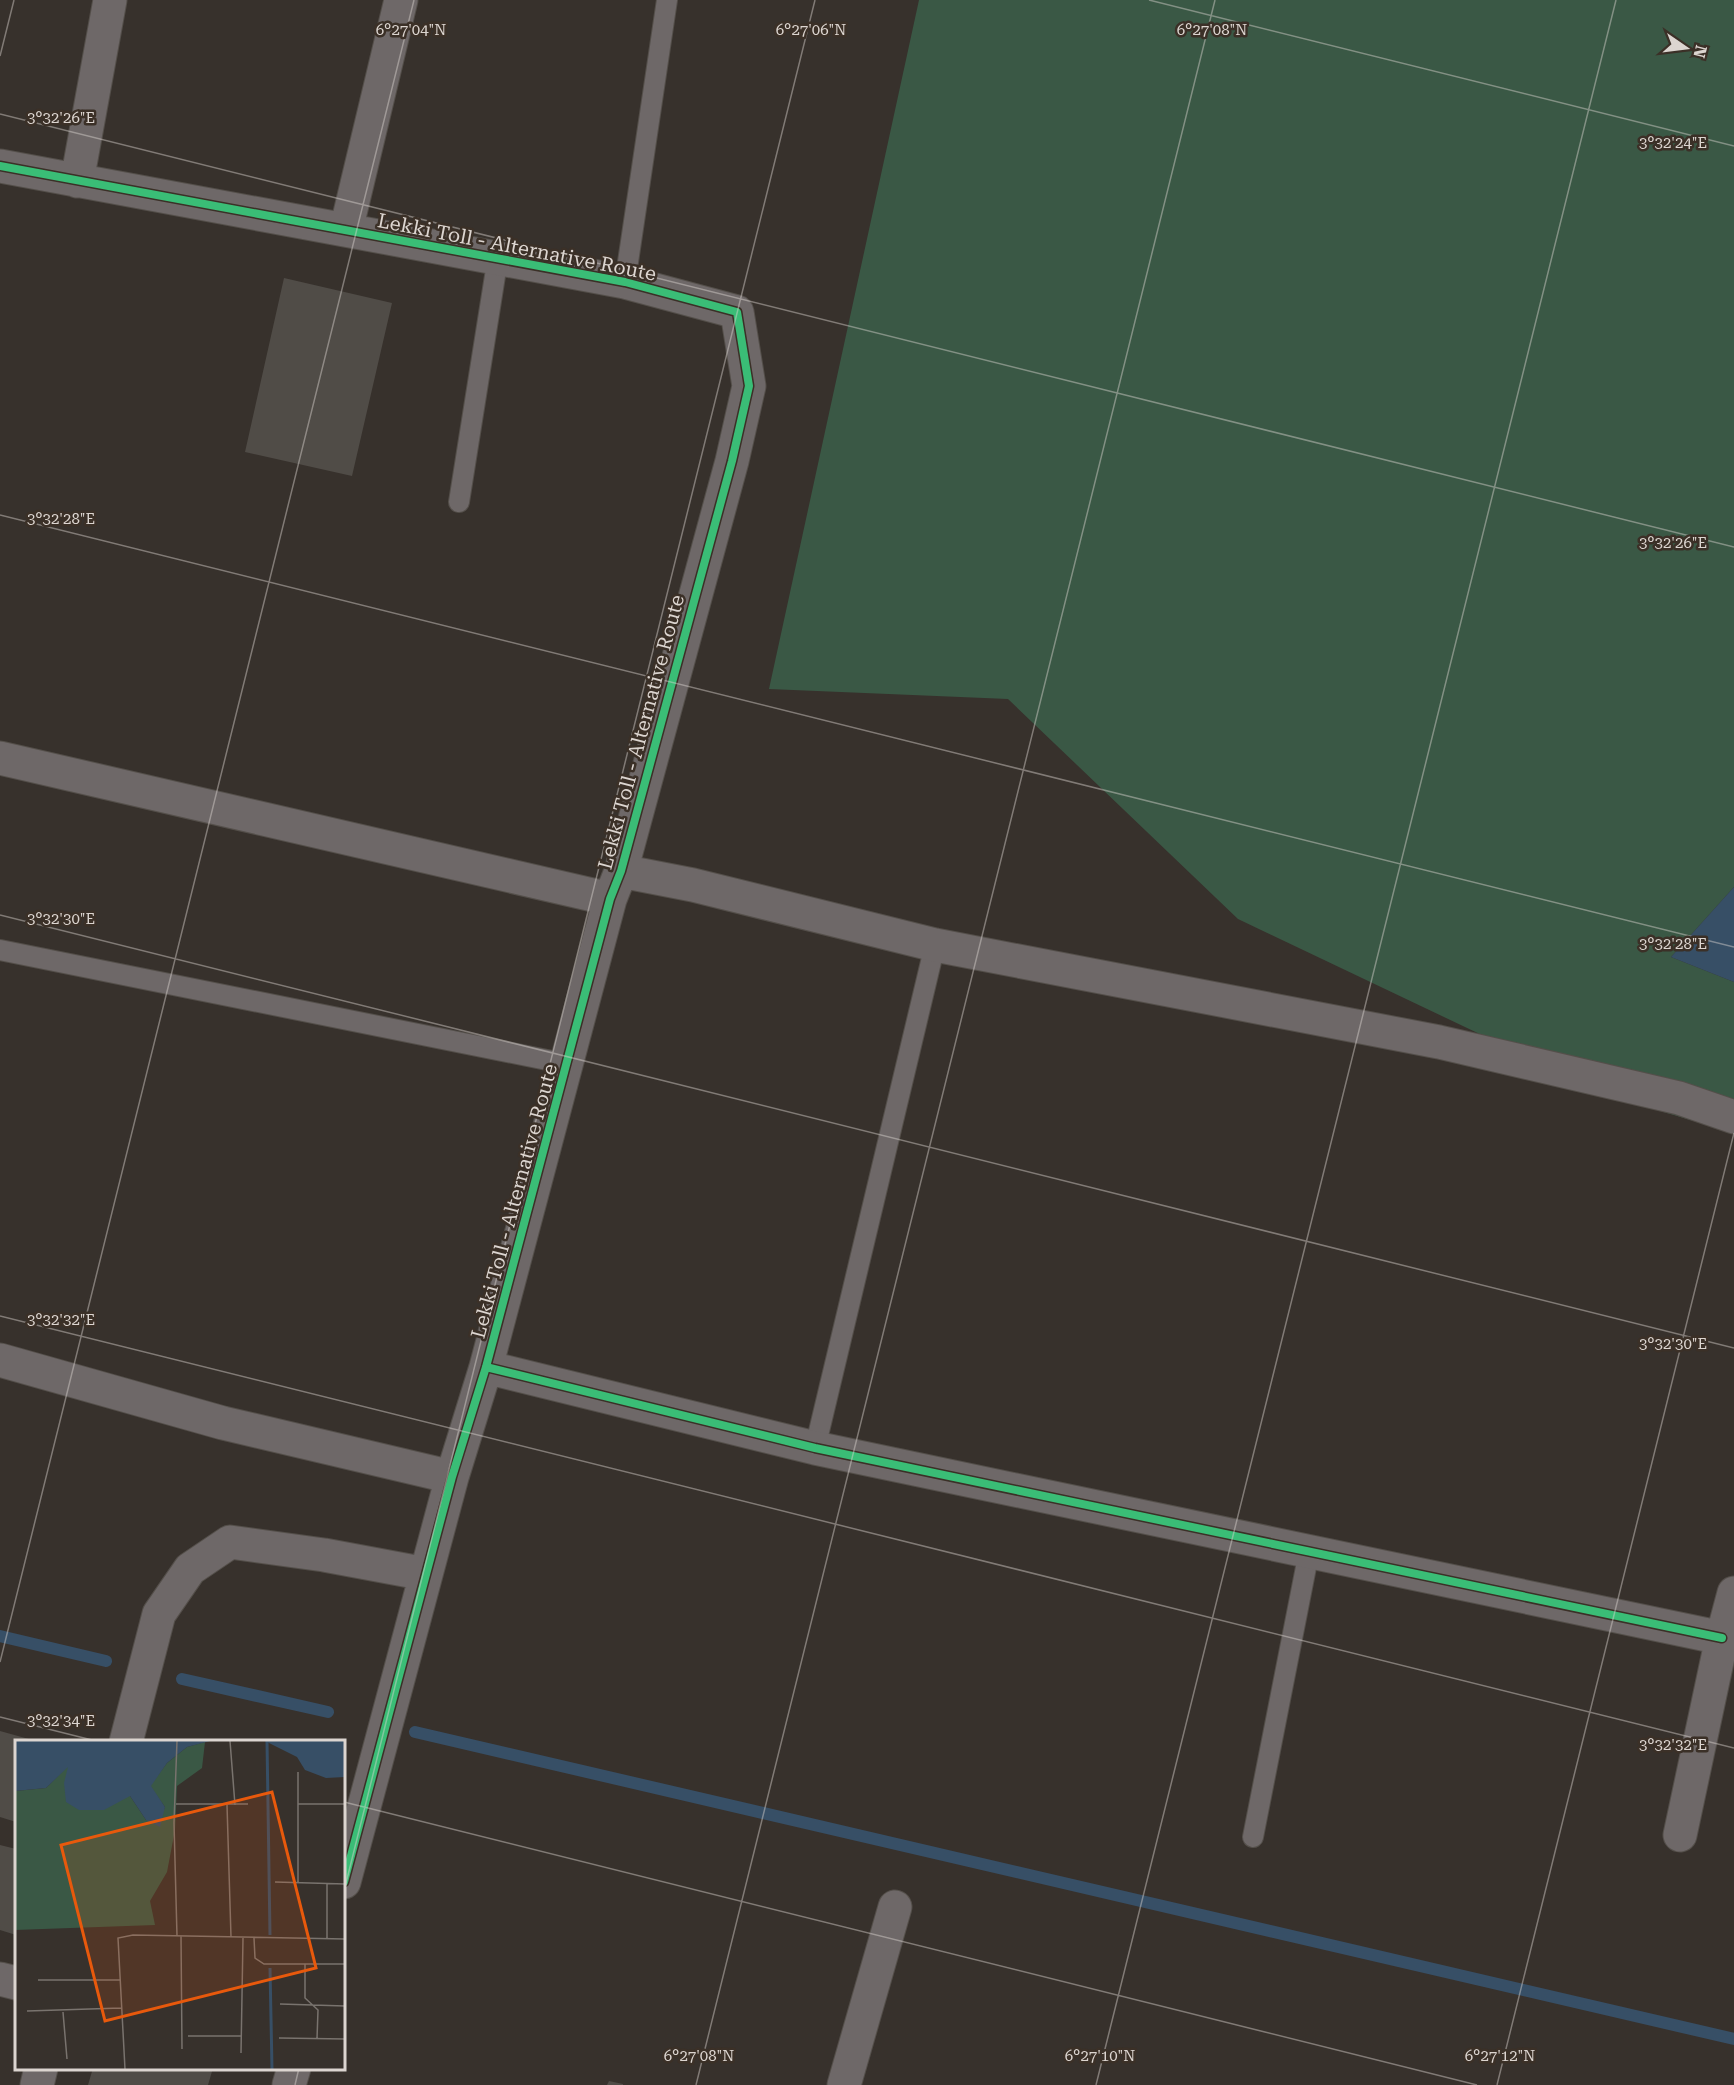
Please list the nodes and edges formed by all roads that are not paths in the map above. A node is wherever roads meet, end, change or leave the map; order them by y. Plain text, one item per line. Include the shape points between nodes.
1 (110, 0) edge
2 (401, 0) edge
3 (667, 0) edge
4 (0, 166) edge
5 (77, 181) junction
6 (346, 230) junction
7 (498, 257) junction
8 (625, 282) junction
9 (459, 502) dead end
10 (0, 758) edge
11 (616, 885) junction
12 (935, 945) junction
13 (0, 950) edge
14 (567, 1064) junction
15 (1734, 1118) edge
16 (0, 1360) edge
17 (486, 1367) junction
18 (815, 1449) junction
19 (452, 1477) junction
20 (1309, 1552) junction
21 (426, 1574) junction
22 (1734, 1593) edge
23 (1722, 1638) junction
24 (1721, 1708) edge
25 (127, 1740) edge
26 (1680, 1835) dead end
27 (1253, 1837) dead end
28 (345, 1878) edge
29 (895, 1907) dead end
30 (0, 1979) edge
31 (15, 1983) edge
32 (41, 2070) edge
33 (293, 2070) edge
34 (37, 2085) edge
35 (289, 2085) edge
36 (844, 2085) edge

1 - 5 street
2 - 6 street
3 - 8 lane
4 - 5 street, Lekki Toll - Alternative Route
5 - 6 street, Lekki Toll - Alternative Route
6 - 7 street, Lekki Toll - Alternative Route
7 - 8 street, Lekki Toll - Alternative Route
7 - 9 lane
8 - 11 street, Lekki Toll - Alternative Route via 737,312 748,386 732,461
10 - 11 street
11 - 12 street via 693,885
11 - 14 street, Lekki Toll - Alternative Route
12 - 15 street via 1439,1042 1679,1098
12 - 18 lane
13 - 14 lane
14 - 17 street, Lekki Toll - Alternative Route
16 - 19 street via 223,1424
17 - 18 street
17 - 19 street, Lekki Toll - Alternative Route
18 - 20 street
19 - 21 street, Lekki Toll - Alternative Route
20 - 23 street
20 - 27 lane
21 - 25 street via 230,1542 190,1569 159,1614
21 - 28 street, Lekki Toll - Alternative Route
22 - 23 street
23 - 24 street
24 - 26 street
29 - 36 street
30 - 31 street
32 - 34 street
33 - 35 street

